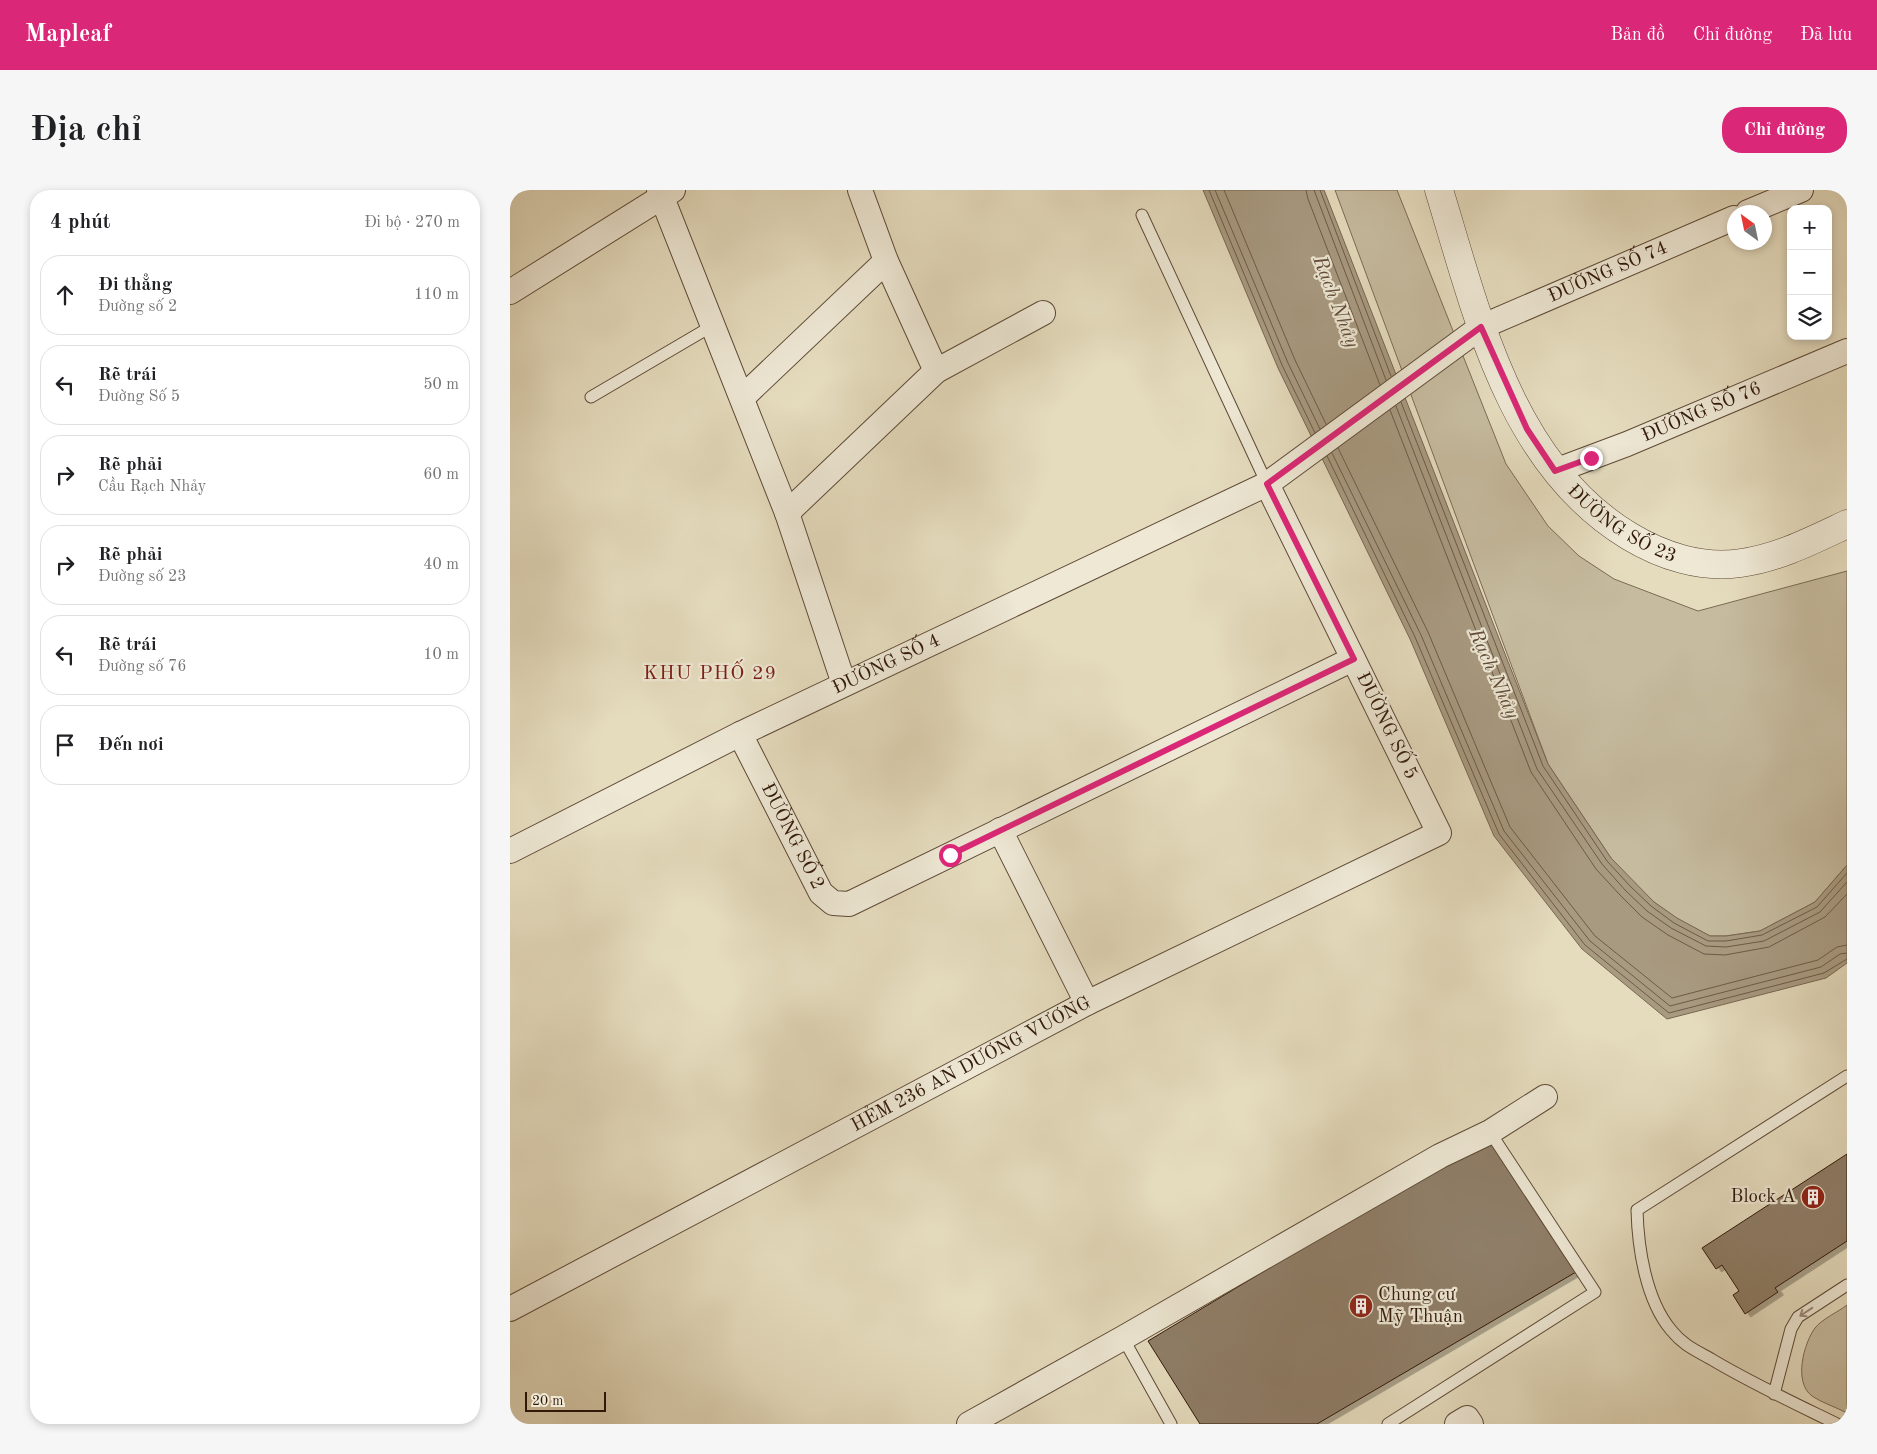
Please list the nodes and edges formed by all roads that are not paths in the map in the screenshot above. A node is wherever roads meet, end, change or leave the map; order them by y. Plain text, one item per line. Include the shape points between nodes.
1 (860, 190) edge
2 (1439, 190) edge
3 (1801, 190) edge
4 (665, 193) edge
5 (1765, 205) edge
6 (1142, 215) dead end
7 (1727, 221) edge
8 (886, 260) junction
9 (510, 292) edge
10 (1043, 313) dead end
11 (712, 326) junction
12 (1481, 327) junction
13 (1847, 351) edge
14 (936, 371) junction
15 (742, 396) junction
16 (592, 397) dead end
17 (1289, 469) joint
18 (1555, 471) junction
19 (1267, 484) junction
20 (787, 513) junction
21 (1847, 524) edge
22 (1354, 659) junction
23 (844, 684) junction
24 (740, 734) junction
25 (1000, 830) junction
26 (1439, 833) joint
27 (510, 851) edge
28 (1087, 1003) junction
29 (1847, 1076) edge
30 (1546, 1097) dead end
31 (1490, 1132) junction
32 (1847, 1285) edge
33 (510, 1309) edge
34 (1123, 1338) junction
35 (1774, 1394) junction
36 (968, 1424) edge
37 (1171, 1424) edge
38 (1388, 1424) edge
39 (1458, 1424) edge
40 (1471, 1424) edge
41 (1837, 1424) edge

1 - 8 street
2 - 12 street, ĐƯỜNG SỐ 23
3 - 5 street
4 - 9 street
4 - 11 street
6 - 19 lane
7 - 12 street, ĐƯỜNG SỐ 74
8 - 14 street
8 - 15 street
10 - 14 street
11 - 15 street
11 - 16 lane
12 - 17 street, ĐƯỜNG SỐ 74
12 - 18 street, ĐƯỜNG SỐ 23 via 1527,429
13 - 18 street, ĐƯỜNG SỐ 76
14 - 20 street
15 - 20 street
17 - 19 street, ĐƯỜNG SỐ 4
18 - 21 street, ĐƯỜNG SỐ 23 via 1615,528 1648,548 1683,560 1720,564 1761,560 1794,549
19 - 22 street, ĐƯỜNG SỐ 5
19 - 23 street, ĐƯỜNG SỐ 4
20 - 23 street
22 - 25 street, ĐƯỜNG SỐ 2
22 - 26 street, ĐƯỜNG SỐ 5
23 - 24 street, ĐƯỜNG SỐ 4
24 - 25 street, ĐƯỜNG SỐ 2 via 822,892 833,903 849,904
24 - 27 street, ĐƯỜNG SỐ 4
25 - 28 street
26 - 28 street, HẺM 236 AN DƯƠNG VƯƠNG
28 - 33 street, HẺM 236 AN DƯƠNG VƯƠNG
29 - 35 lane via 1637,1210 1638,1236 1648,1281 1670,1329 1688,1348
30 - 31 street
31 - 34 street via 1440,1156
31 - 38 lane via 1595,1292
32 -> 35 lane via 1798,1317 1791,1329
34 - 36 street
34 - 37 lane
35 - 41 lane
39 - 40 street via 1467,1418

